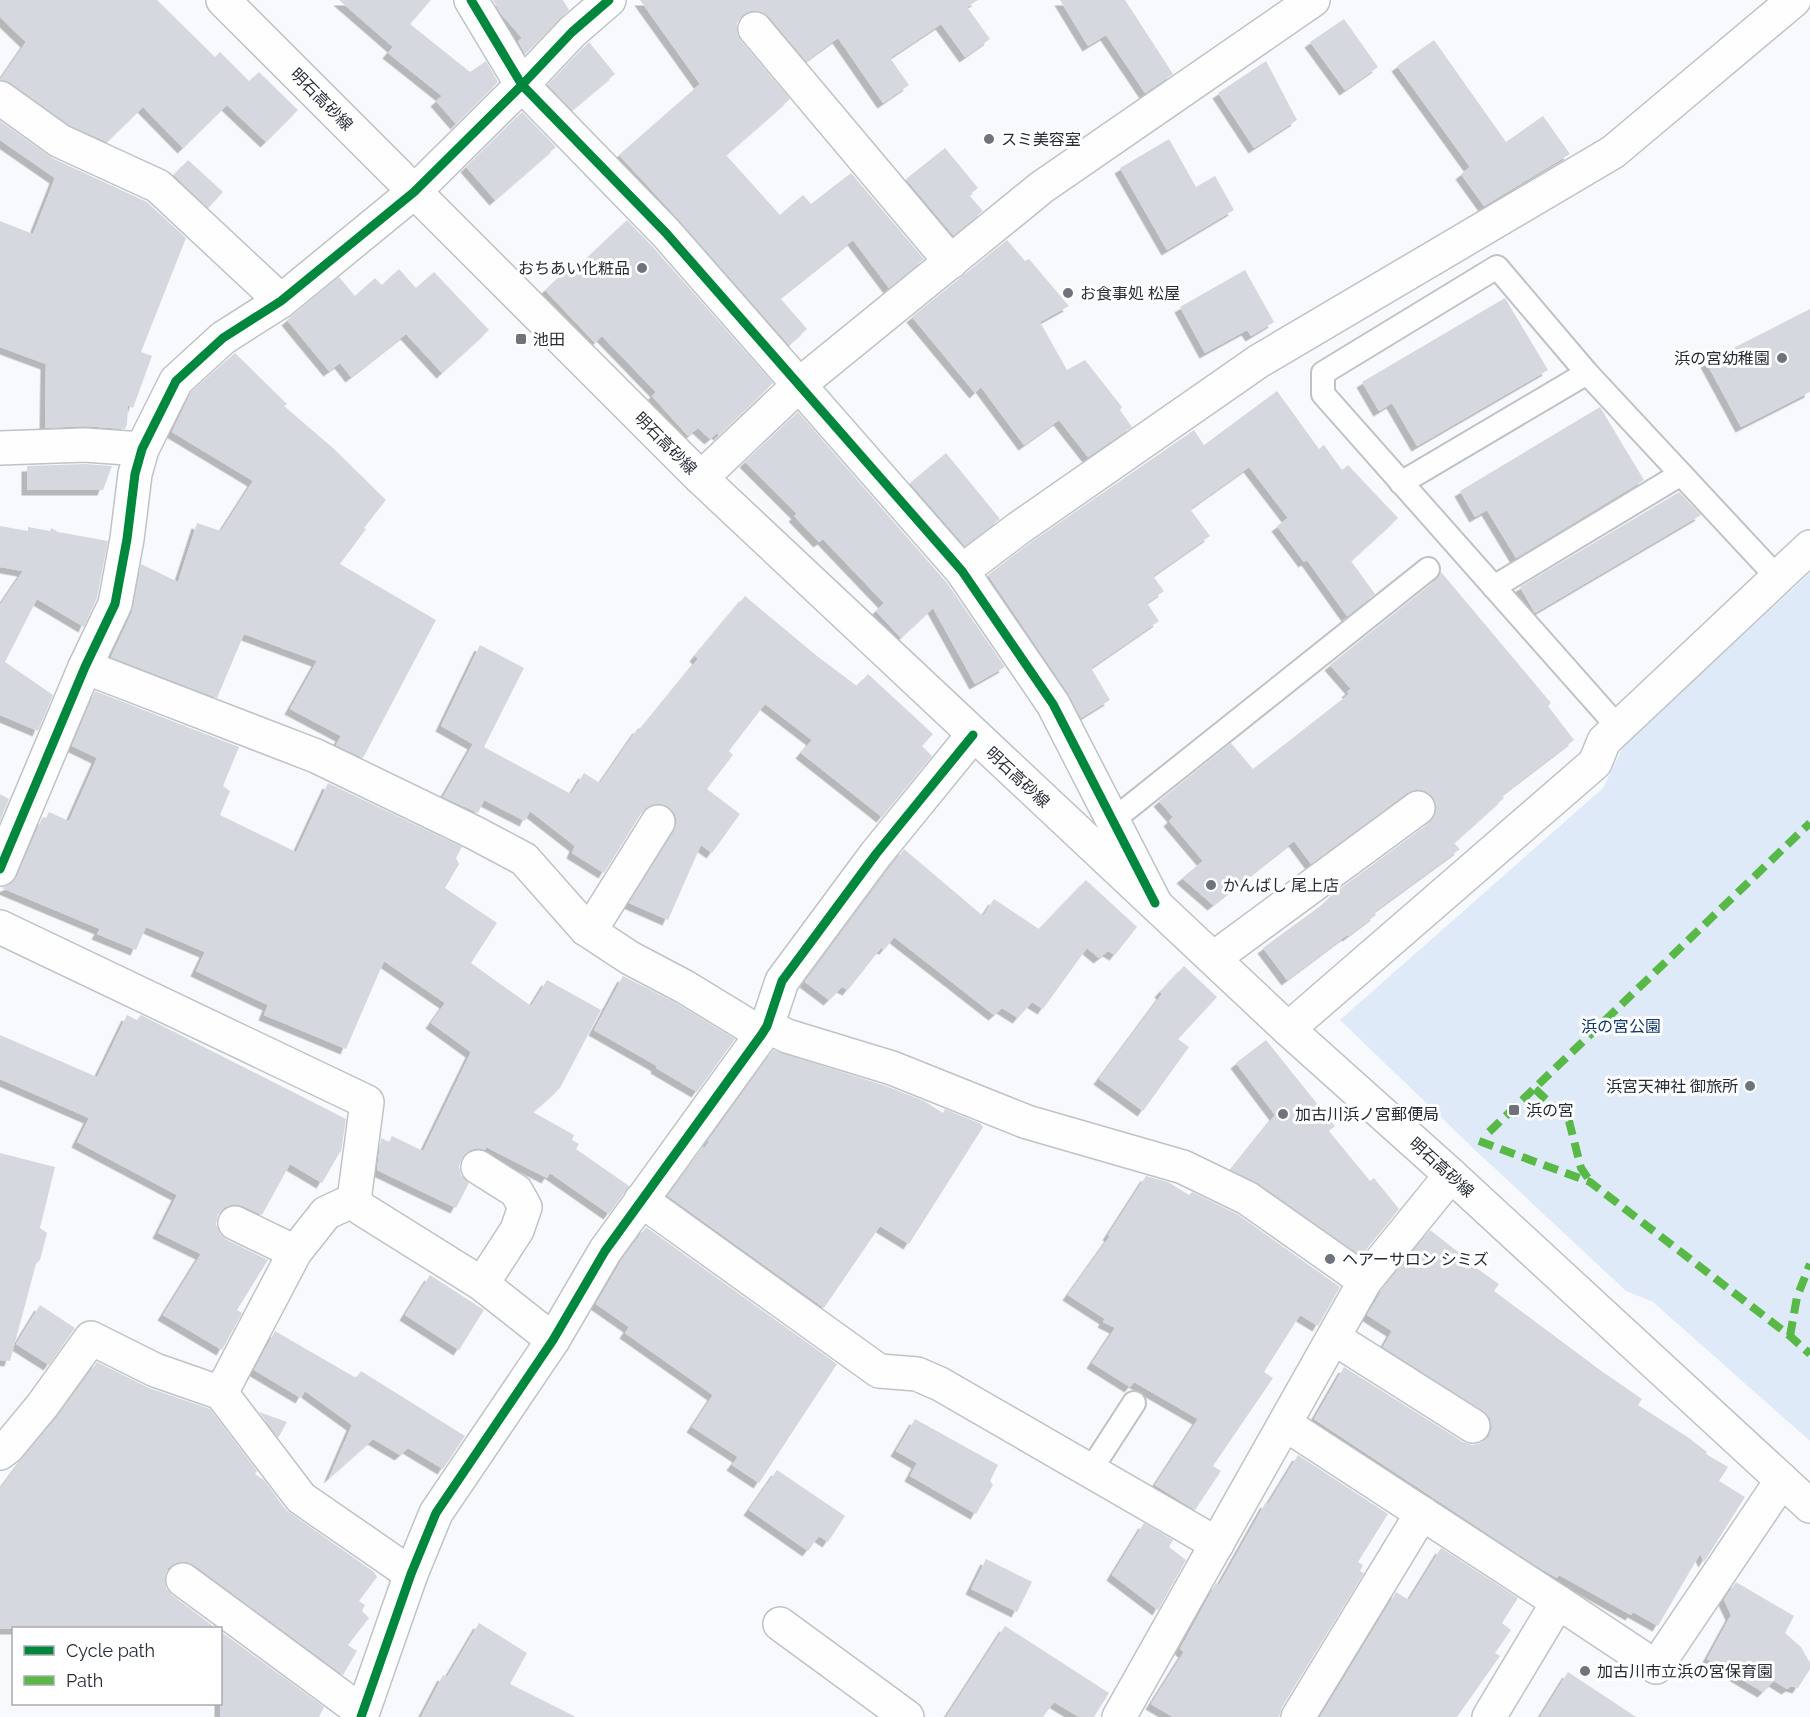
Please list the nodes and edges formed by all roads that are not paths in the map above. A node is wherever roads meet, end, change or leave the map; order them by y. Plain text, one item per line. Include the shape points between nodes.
1 (223, 0) edge
2 (471, 0) edge
3 (609, 0) edge
4 (1313, 0) edge
5 (1794, 0) edge
6 (755, 29) dead end
7 (522, 85) junction
8 (0, 98) edge
9 (414, 192) junction
10 (951, 262) junction
11 (281, 301) junction
12 (1587, 373) junction
13 (800, 384) junction
14 (0, 448) edge
15 (142, 449) junction
16 (1681, 474) junction
17 (701, 478) junction
18 (1401, 483) junction
19 (1810, 547) edge
20 (1428, 569) dead end
21 (962, 571) junction
22 (1777, 577) junction
23 (1494, 587) junction
24 (85, 667) junction
25 (1618, 727) junction
26 (973, 735) junction
27 (1418, 808) dead end
28 (1113, 820) junction
29 (658, 822) dead end
30 (0, 869) edge
31 (1155, 903) junction
32 (0, 927) edge
33 (586, 929) junction
34 (1214, 958) junction
35 (1288, 1029) junction
36 (765, 1030) junction
37 (478, 1167) dead end
38 (1451, 1175) junction
39 (354, 1200) junction
40 (641, 1200) junction
41 (235, 1223) dead end
42 (295, 1252) junction
43 (1365, 1281) junction
44 (482, 1284) junction
45 (1334, 1338) junction
46 (553, 1340) junction
47 (221, 1393) junction
48 (1134, 1403) dead end
49 (1285, 1424) junction
50 (1473, 1426) dead end
51 (0, 1453) edge
52 (1090, 1471) junction
53 (1782, 1480) junction
54 (1810, 1506) edge
55 (1422, 1513) junction
56 (1217, 1544) junction
57 (411, 1574) junction
58 (183, 1580) dead end
59 (1558, 1602) junction
60 (780, 1624) dead end
61 (362, 1714) edge
62 (907, 1717) edge
63 (1119, 1717) edge
64 (1298, 1717) edge
65 (1488, 1717) edge

1 - 9 street, 明石高砂線
2 - 7 street
3 - 7 street
4 - 10 street via 1042,187
5 - 21 street via 1613,152 1259,361
6 - 10 street
7 - 9 street
7 - 13 street via 666,233
8 - 11 street via 60,141 158,186
9 - 11 street
9 - 17 street, 明石高砂線
10 - 13 street
11 - 15 street via 223,338 176,381
12 - 16 lane
12 - 18 lane
12 - 18 lane via 1497,267 1323,373 1323,394
13 - 17 street
13 - 21 street
14 - 15 street via 85,445
15 - 24 street via 115,604
16 - 22 lane
16 - 23 lane
17 - 26 street, 明石高砂線
18 - 23 lane
19 - 22 street
20 - 28 lane
21 - 28 street via 1053,704
22 - 25 street
23 - 25 lane
24 - 30 street
24 - 33 street via 316,756 475,833 524,859
25 - 35 street via 1604,741 1595,763
26 - 31 street, 明石高砂線
26 - 36 street via 876,854 782,981
27 - 34 street
28 - 31 street
29 - 33 street via 598,918
31 - 34 street, 明石高砂線
32 - 39 street via 367,1102
33 - 36 street
34 - 35 street, 明石高砂線
35 - 38 street, 明石高砂線
36 - 40 street
36 - 43 street via 892,1068 1027,1122 1183,1167 1247,1198
37 - 44 street via 516,1191 525,1207 517,1230
38 - 43 street
38 - 53 street, 明石高砂線
39 - 42 street via 326,1213
39 - 44 street
40 - 46 street via 605,1251
40 - 52 street via 879,1371 917,1374 940,1384
41 - 42 street
42 - 47 street
43 - 45 street
44 - 46 street
45 - 49 street
45 - 50 street
46 - 57 street via 436,1513
47 - 51 street via 155,1370 91,1338 42,1406
47 - 57 street via 301,1498
48 - 52 lane
49 - 55 street
49 - 56 street
52 - 56 street
53 - 54 street, 明石高砂線
53 - 59 street via 1656,1668
55 - 59 street
55 - 64 street
56 - 63 street
57 - 61 street
58 - 61 street
59 - 65 street
60 - 62 street

